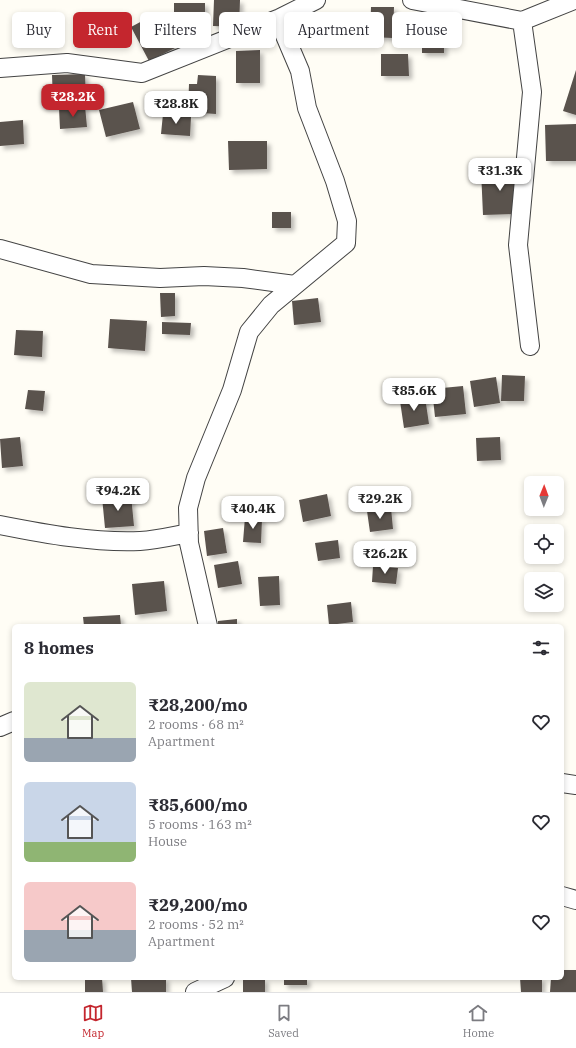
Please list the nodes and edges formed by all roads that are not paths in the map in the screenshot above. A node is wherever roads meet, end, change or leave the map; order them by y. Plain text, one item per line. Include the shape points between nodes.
1 (316, 0) edge
2 (412, 0) edge
3 (574, 0) edge
4 (280, 18) junction
5 (522, 21) junction
6 (0, 68) edge
7 (0, 249) edge
8 (295, 285) junction
9 (530, 346) dead end
10 (0, 525) edge
11 (189, 533) junction
12 (208, 624) edge
13 (12, 722) edge
14 (0, 727) edge
15 (564, 783) edge
16 (576, 785) edge
17 (564, 897) edge
18 (576, 900) edge
19 (222, 980) edge
20 (195, 992) edge

1 - 4 street
2 - 5 street
3 - 5 street
4 - 6 street via 142,74 67,63
4 - 8 street via 300,71 307,108 335,181 346,221 346,243
5 - 9 street via 532,92 518,245
7 - 8 street via 91,274 160,278 243,278
8 - 11 street via 271,305 249,332 232,390 196,478 188,508
10 - 11 street via 108,541 142,541
11 - 12 street
13 - 14 street
15 - 16 street
17 - 18 street
19 - 20 street

